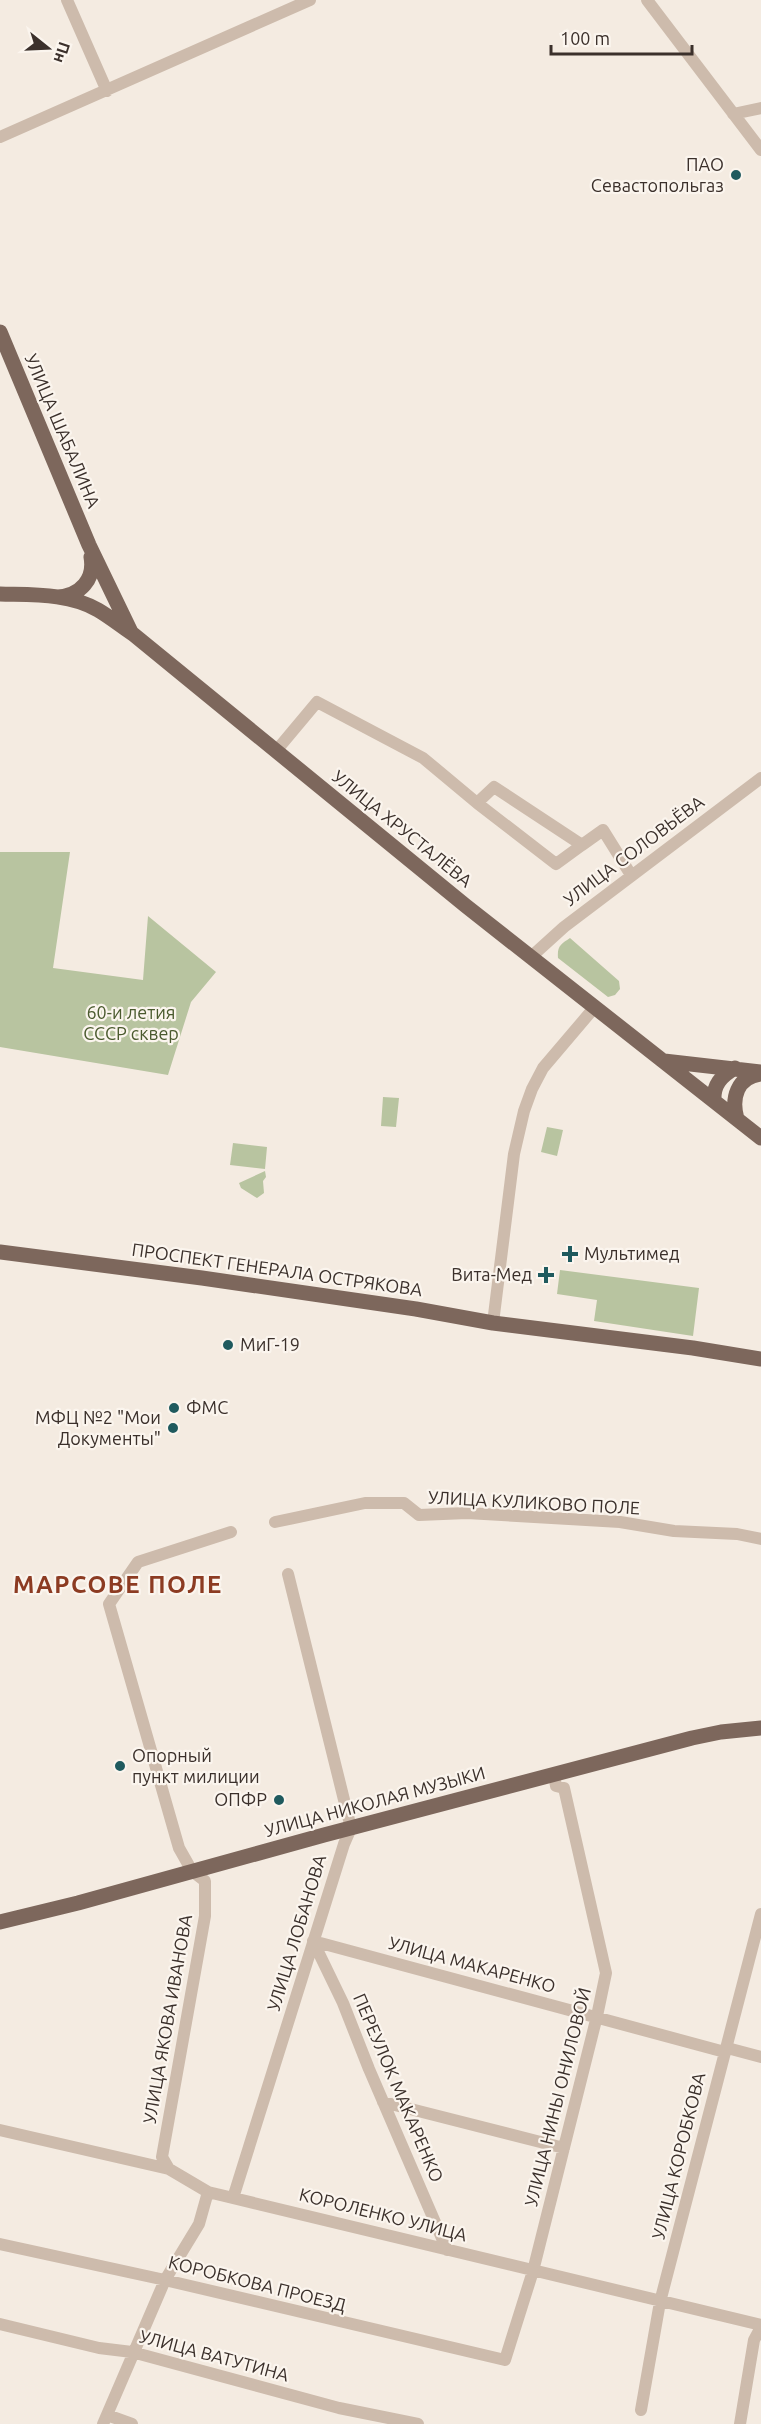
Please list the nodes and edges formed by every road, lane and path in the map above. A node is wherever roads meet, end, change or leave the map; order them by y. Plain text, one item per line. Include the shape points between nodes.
1 (67, 0) edge
2 (310, 0) edge
3 (647, 0) edge
4 (107, 91) junction
5 (761, 108) edge
6 (733, 114) junction
7 (0, 137) edge
8 (761, 150) edge
9 (0, 332) edge
10 (89, 545) junction
11 (101, 572) junction
12 (0, 594) edge
13 (56, 597) junction
14 (96, 609) junction
15 (133, 634) junction
16 (276, 752) junction
17 (761, 778) edge
18 (477, 803) junction
19 (582, 845) junction
20 (631, 875) junction
21 (532, 956) junction
22 (594, 1008) junction
23 (664, 1061) junction
24 (735, 1068) junction
25 (761, 1073) edge
26 (714, 1101) junction
27 (737, 1119) junction
28 (761, 1138) edge
29 (0, 1252) edge
30 (493, 1323) junction
31 (761, 1359) edge
32 (275, 1522) dead end
33 (231, 1532) dead end
34 (761, 1539) edge
35 (288, 1574) dead end
36 (761, 1728) edge
37 (554, 1775) junction
38 (351, 1828) junction
39 (192, 1871) junction
40 (761, 1914) edge
41 (0, 1922) edge
42 (313, 1941) junction
43 (597, 2016) junction
44 (724, 2050) junction
45 (761, 2057) edge
46 (383, 2102) junction
47 (0, 2130) edge
48 (564, 2148) junction
49 (169, 2169) junction
50 (208, 2192) junction
51 (233, 2198) junction
52 (0, 2244) edge
53 (447, 2250) junction
54 (533, 2271) junction
55 (165, 2280) junction
56 (660, 2302) junction
57 (0, 2324) edge
58 (761, 2326) edge
59 (132, 2352) junction
60 (506, 2360) joint
61 (641, 2410) dead end
62 (105, 2420) edge
63 (132, 2424) edge
64 (418, 2424) edge
65 (740, 2424) edge

1 - 4 street
2 - 4 street
3 - 6 street
4 - 7 street
5 - 6 street
6 - 8 street
9 - 10 main road, УЛИЦА ШАБАЛИНА
10 - 11 main road, УЛИЦА ШАБАЛИНА
10 - 13 main road, УЛИЦА ШАБАЛИНА via 93,569 88,582 75,593
11 - 14 main road, УЛИЦА ШАБАЛИНА via 102,598
11 - 15 main road, УЛИЦА ШАБАЛИНА
12 - 13 main road, УЛИЦА ХРУСТАЛЁВА
13 - 14 main road, УЛИЦА ХРУСТАЛЁВА
14 - 15 main road, УЛИЦА ХРУСТАЛЁВА
15 - 16 main road, УЛИЦА ХРУСТАЛЁВА
16 - 18 street via 317,702 423,759
16 - 21 main road, УЛИЦА ХРУСТАЛЁВА
17 - 20 street, УЛИЦА СОЛОВЬЁВА
18 - 19 street via 494,787
18 - 19 street via 556,864
19 - 20 street via 603,830
20 - 21 street, УЛИЦА СОЛОВЬЁВА
21 - 22 main road, УЛИЦА ХРУСТАЛЁВА
22 - 23 main road, УЛИЦА ХРУСТАЛЁВА
22 - 30 street via 543,1068 524,1111 514,1154
23 - 24 main road
23 - 26 main road, УЛИЦА ХРУСТАЛЁВА
24 - 25 main road
24 - 26 main road via 718,1082
25 - 27 main road via 742,1082 735,1093
26 - 27 main road, УЛИЦА ХРУСТАЛЁВА
27 - 28 main road, УЛИЦА ХРУСТАЛЁВА
29 - 30 main road, ПРОСПЕКТ ГЕНЕРАЛА ОСТРЯКОВА via 202,1278
30 - 31 main road, ПРОСПЕКТ ГЕНЕРАЛА ОСТРЯКОВА
32 - 34 street, УЛИЦА КУЛИКОВО ПОЛЕ via 365,1503 404,1503 419,1515 467,1513 620,1522
33 - 39 street, УЛИЦА ЯКОВА ИВАНОВА via 138,1562 109,1605 179,1848
35 - 38 street
36 - 37 main road, УЛИЦА НИКОЛАЯ МУЗЫКИ via 692,1738
37 - 38 main road, УЛИЦА НИКОЛАЯ МУЗЫКИ
37 - 43 street, УЛИЦА НИНЫ ОНИЛОВОЙ via 556,1786 564,1788 606,1973
38 - 39 main road, УЛИЦА НИКОЛАЯ МУЗЫКИ
38 - 42 street, УЛИЦА ЛОБАНОВА
39 - 41 main road, УЛИЦА НИКОЛАЯ МУЗЫКИ
39 - 49 street, УЛИЦА ЯКОВА ИВАНОВА via 205,1881 205,1916 162,2157
40 - 44 street, УЛИЦА КОРОБКОВА
42 - 43 street, УЛИЦА МАКАРЕНКО
42 - 46 street, ПЕРЕУЛОК МАКАРЕНКО via 344,2003
42 - 51 street, УЛИЦА ЛОБАНОВА
43 - 44 street, УЛИЦА МАКАРЕНКО
43 - 48 street, УЛИЦА НИНЫ ОНИЛОВОЙ
44 - 45 street, УЛИЦА МАКАРЕНКО
44 - 56 street, УЛИЦА КОРОБКОВА
46 - 48 street
46 - 53 street, ПЕРЕУЛОК МАКАРЕНКО
47 - 49 street, КОРОЛЕНКО УЛИЦА
48 - 54 street, УЛИЦА НИНЫ ОНИЛОВОЙ
49 - 50 street, КОРОЛЕНКО УЛИЦА
50 - 51 street, КОРОЛЕНКО УЛИЦА
50 - 55 street via 198,2224
51 - 53 street, КОРОЛЕНКО УЛИЦА
52 - 55 street, КОРОБКОВА ПРОЕЗД
53 - 54 street, КОРОЛЕНКО УЛИЦА
54 - 56 street, КОРОЛЕНКО УЛИЦА
54 - 60 street, УЛИЦА НИНЫ ОНИЛОВОЙ
55 - 59 street
55 - 60 street, КОРОБКОВА ПРОЕЗД
56 - 58 street, КОРОЛЕНКО УЛИЦА
56 - 61 street, УЛИЦА КОРОБКОВА
57 - 59 street, УЛИЦА ВАТУТИНА
58 - 65 street via 754,2340
59 - 62 street
59 - 64 street, УЛИЦА ВАТУТИНА via 339,2408
62 - 63 street

